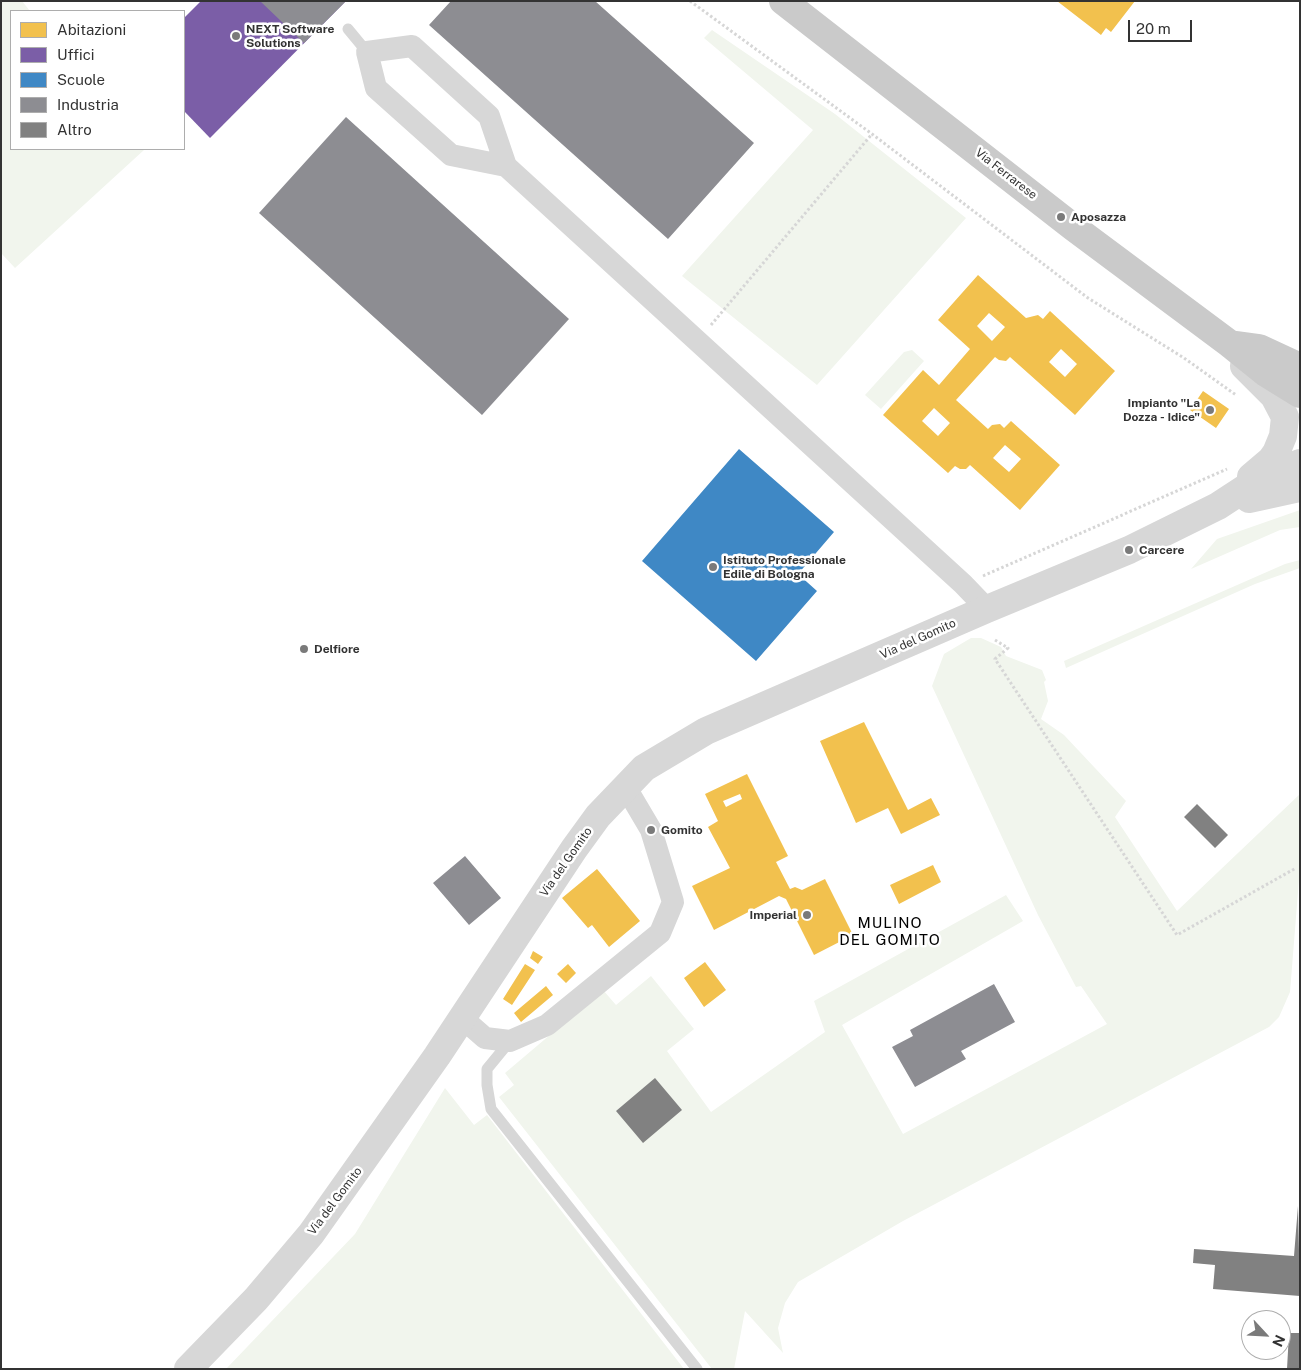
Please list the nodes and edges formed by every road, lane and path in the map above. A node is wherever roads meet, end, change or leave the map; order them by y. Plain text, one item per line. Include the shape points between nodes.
1 (690, 1) edge
2 (784, 1) edge
3 (348, 29) dead end
4 (367, 52) junction
5 (872, 134) junction
6 (506, 166) junction
7 (697, 341) junction
8 (1230, 344) junction
9 (1300, 366) edge
10 (1300, 394) edge
11 (1237, 396) dead end
12 (1300, 463) edge
13 (1234, 465) dead end
14 (1300, 488) edge
15 (1218, 506) junction
16 (964, 584) junction
17 (987, 609) junction
18 (995, 640) dead end
19 (625, 786) junction
20 (1296, 868) dead end
21 (461, 1017) junction
22 (510, 1041) junction
23 (188, 1369) edge
24 (697, 1369) edge

1 - 5 path
2 - 8 main road, Via Ferrarese via 1060,218
3 - 4 lane
4 - 6 street via 376,88 451,155
4 - 6 street via 412,46 489,116
5 - 7 path
5 - 11 path via 1088,298 1184,358
6 - 7 street
7 - 16 street
8 - 9 main road, Via Ferrarese via 1259,348
8 - 10 main road, Via Ferrarese via 1266,373
8 - 15 street, Via Ferrarese via 1242,363 1280,404 1285,424 1280,445 1271,460
12 - 15 street, Via del Gomito via 1244,489
13 - 16 path
14 - 15 street, Via del Gomito
15 - 17 street, Via del Gomito via 1129,550
16 - 17 street
17 - 19 street, Via del Gomito via 706,731 644,768
18 - 20 path via 1008,648 995,659 1177,936
19 - 21 street, Via del Gomito via 574,849
19 - 22 street via 651,830 673,902 660,933 547,1025
21 - 22 street via 485,1038
21 - 23 street, Via del Gomito via 361,1166 310,1234 256,1299
22 - 24 lane via 487,1069 486,1085 491,1109

